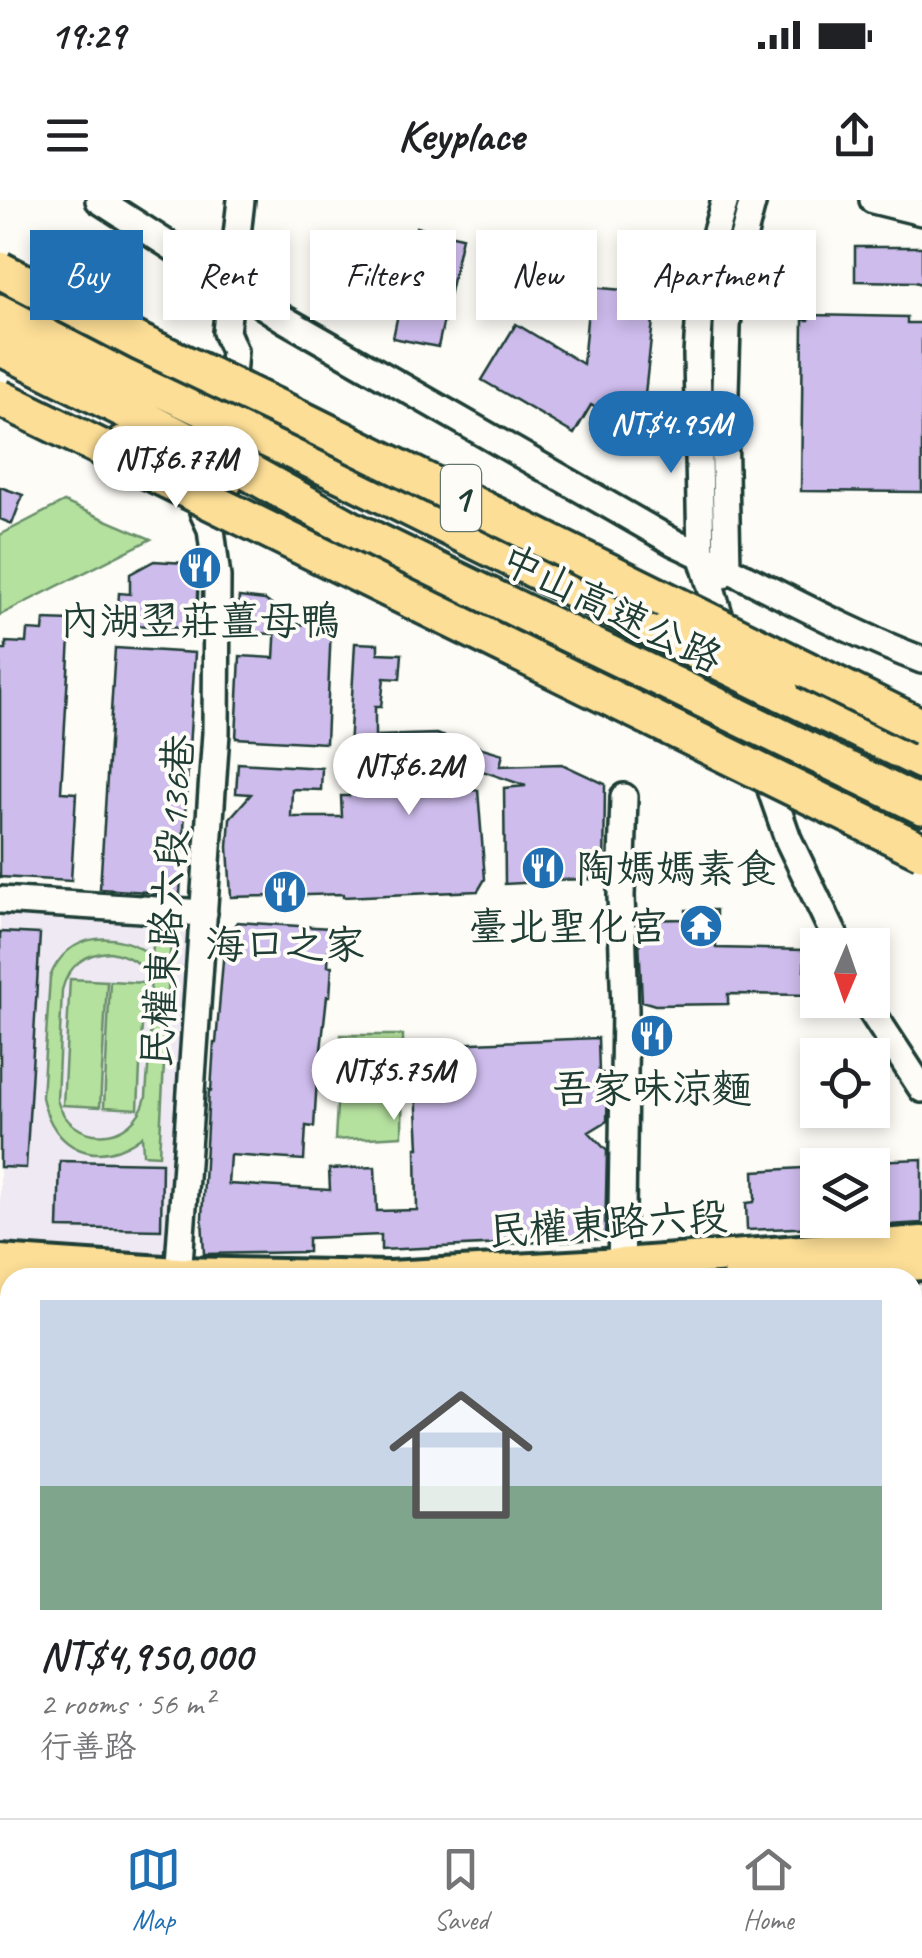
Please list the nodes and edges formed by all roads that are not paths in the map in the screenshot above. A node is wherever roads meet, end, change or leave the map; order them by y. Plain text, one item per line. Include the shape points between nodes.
1 (99, 200) edge
2 (241, 200) edge
3 (725, 200) edge
4 (753, 200) edge
5 (873, 200) edge
6 (922, 212) edge
7 (237, 230) edge
8 (163, 241) edge
9 (0, 254) edge
10 (0, 270) edge
11 (0, 312) edge
12 (227, 320) edge
13 (287, 320) edge
14 (0, 347) edge
15 (221, 384) dead end
16 (0, 398) edge
17 (349, 478) junction
18 (214, 485) dead end
19 (353, 530) junction
20 (701, 554) junction
21 (728, 567) junction
22 (710, 587) junction
23 (922, 660) edge
24 (922, 726) edge
25 (922, 761) edge
26 (624, 797) dead end
27 (922, 806) edge
28 (922, 851) edge
29 (0, 900) edge
30 (204, 913) junction
31 (832, 928) edge
32 (876, 1018) edge
33 (922, 1089) edge
34 (922, 1242) edge
35 (0, 1261) edge
36 (922, 1264) edge
37 (83, 1268) edge
38 (179, 1268) edge
39 (621, 1268) edge
40 (652, 1268) edge
41 (869, 1268) edge

1 - 8 street
2 - 7 street
3 - 20 street via 700,310
4 - 21 street via 726,327
5 - 6 street
9 - 17 highway via 275,419
10 - 24 highway, 1, bridge
11 - 17 highway, 中山高速公路 / 1
12 - 15 street via 234,351
13 - 20 street
14 - 19 highway, 中山高速公路 / 1
16 - 19 highway
16 - 28 highway, bridge
17 - 25 highway, 中山高速公路 / 1, bridge
18 - 30 street, 民權東路六段136巷 via 221,516 212,529 216,733
19 - 27 highway, 中山高速公路 / 1, bridge
20 - 21 street
20 - 22 street
21 - 22 street
21 - 23 street
22 - 31 street via 772,796
26 - 39 street
29 - 30 street
30 - 38 street, 民權東路六段136巷
32 - 33 street
34 - 40 main road, 民權東路六段
35 - 37 main road, 民權東路六段
36 - 41 main road, 民權東路六段

